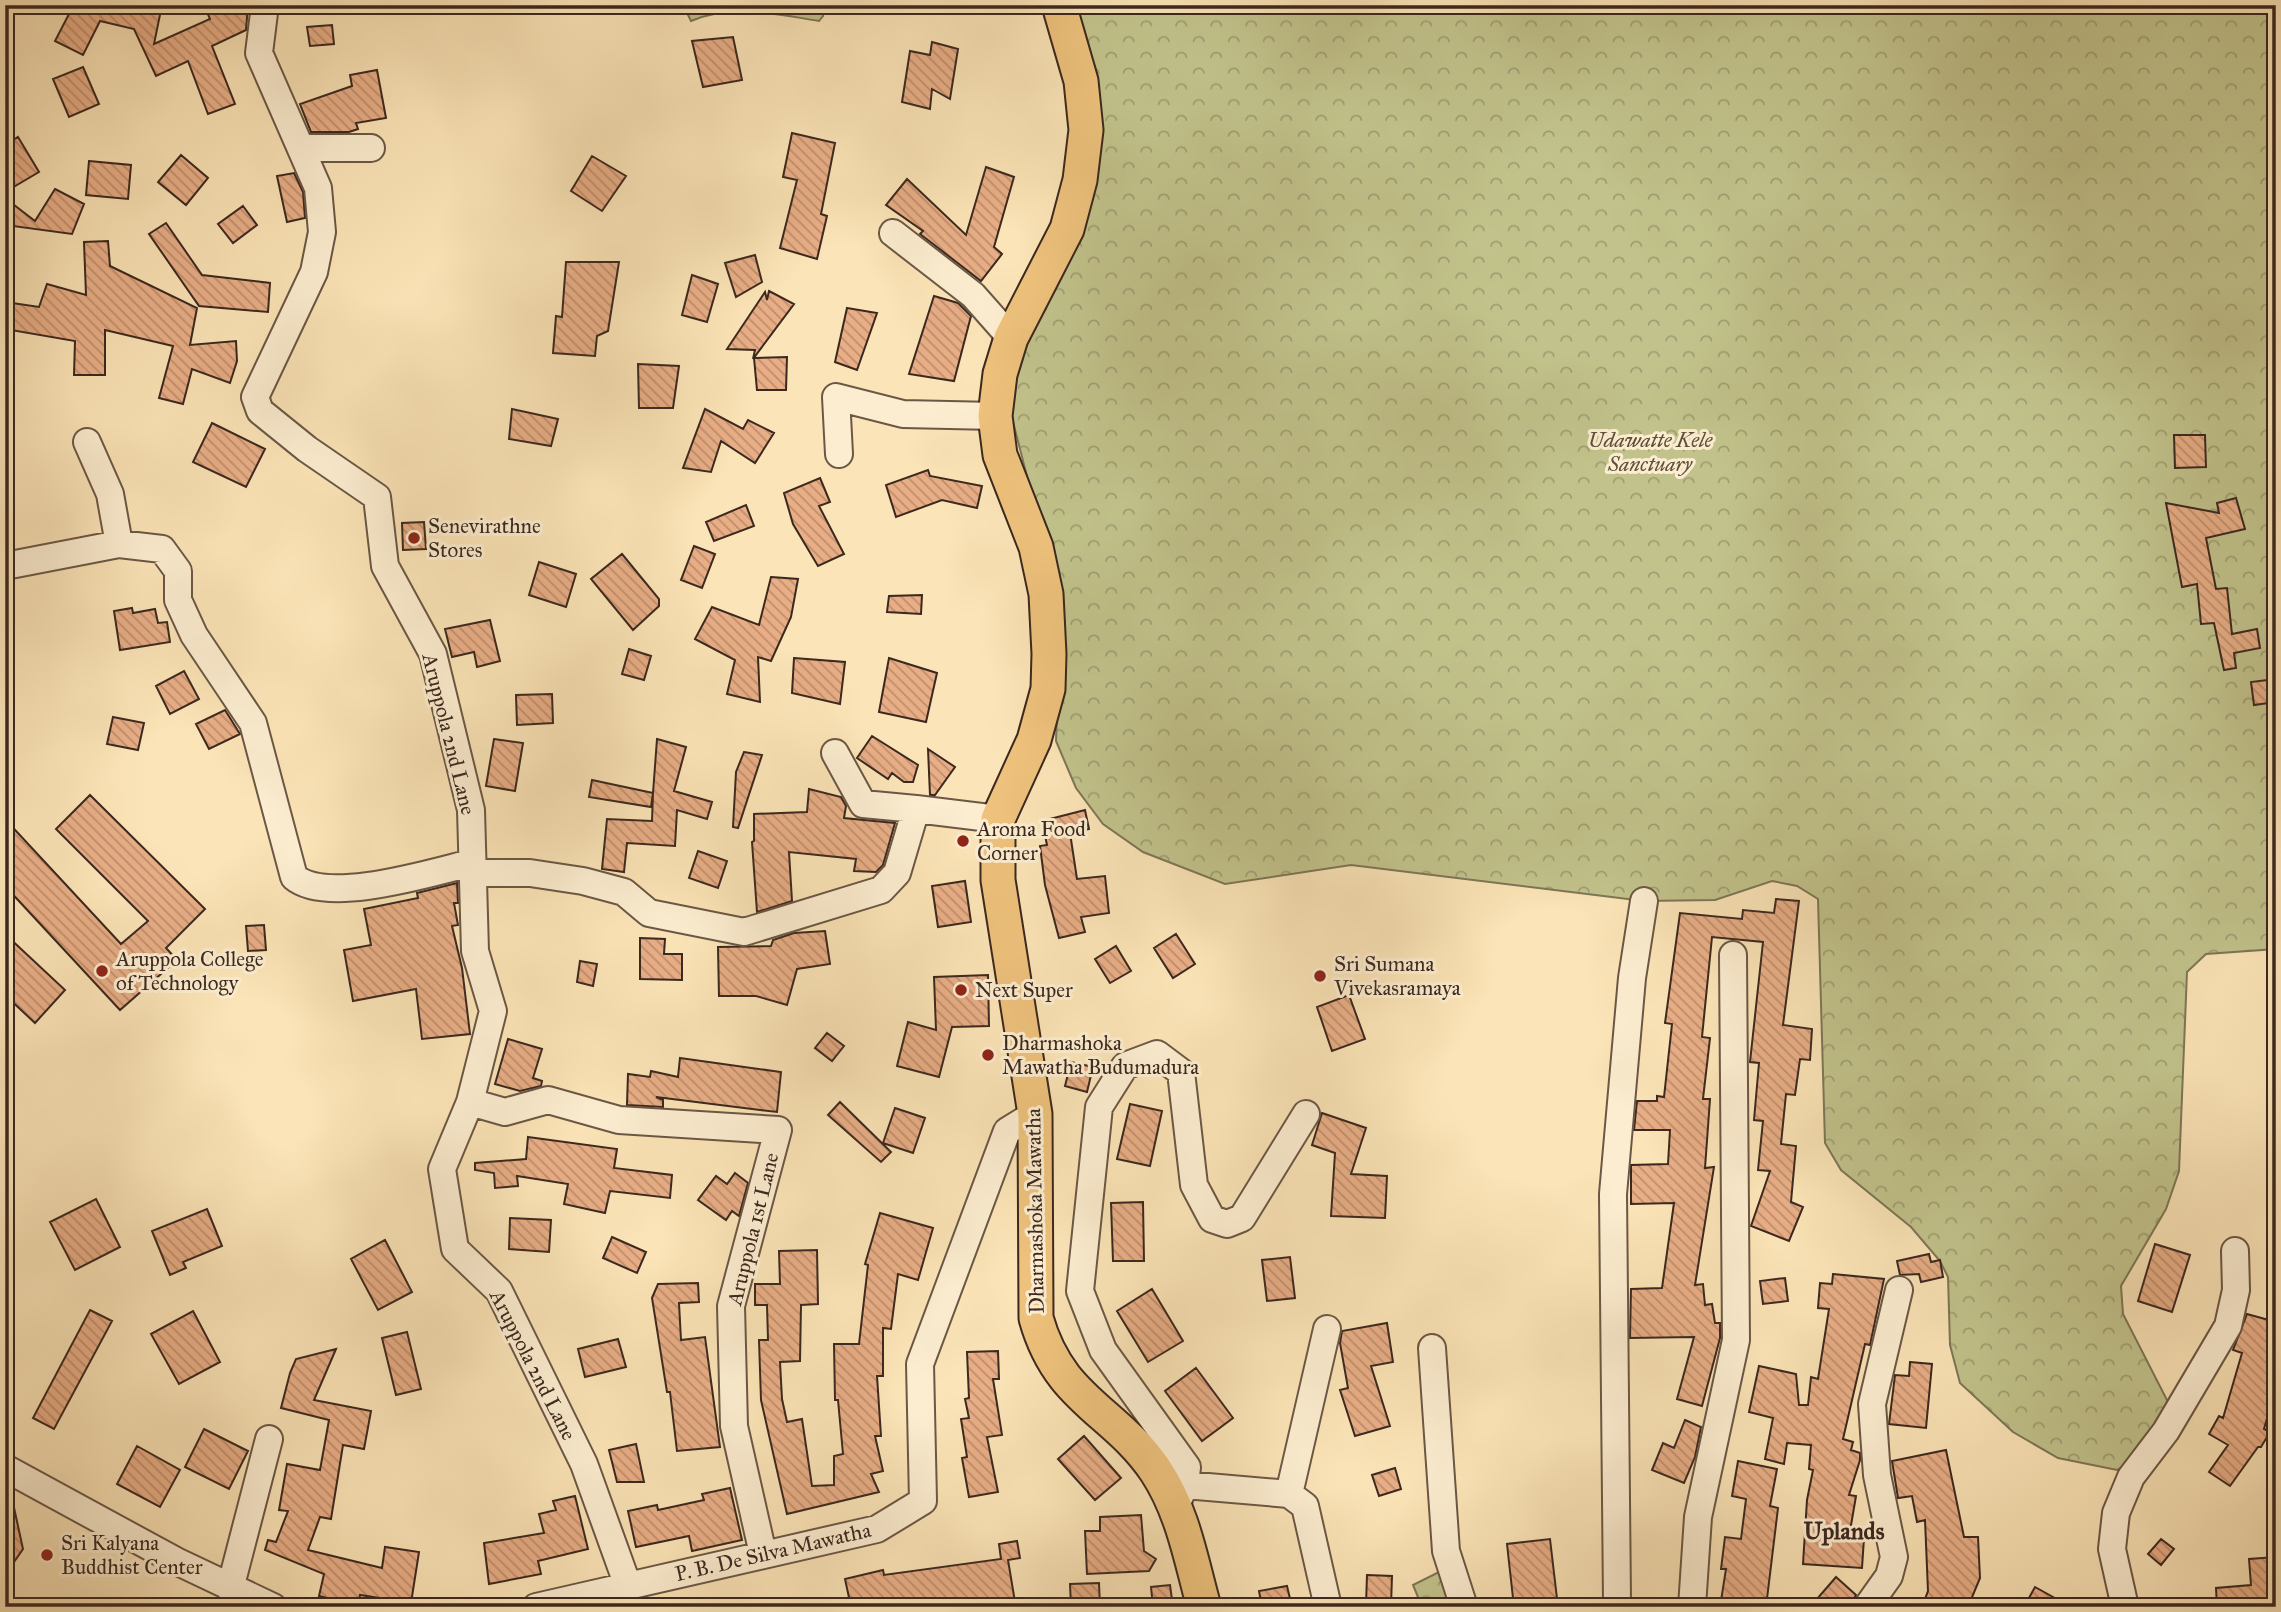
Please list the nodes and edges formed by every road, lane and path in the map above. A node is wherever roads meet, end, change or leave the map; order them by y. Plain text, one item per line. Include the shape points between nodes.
1 (265, 5) edge
2 (1059, 5) edge
3 (302, 148) junction
4 (371, 148) dead end
5 (893, 233) dead end
6 (1011, 338) junction
7 (995, 416) junction
8 (87, 442) dead end
9 (839, 454) dead end
10 (119, 544) junction
11 (5, 566) edge
12 (835, 753) dead end
13 (916, 809) junction
14 (998, 819) junction
15 (471, 868) junction
16 (1644, 901) dead end
17 (1733, 955) dead end
18 (470, 1102) junction
19 (1035, 1114) junction
20 (1306, 1114) dead end
21 (2235, 1251) dead end
22 (1899, 1290) dead end
23 (1328, 1329) dead end
24 (1432, 1348) dead end
25 (269, 1439) dead end
26 (5, 1468) edge
27 (1289, 1494) junction
28 (1181, 1495) junction
29 (763, 1554) junction
30 (628, 1586) junction
31 (230, 1589) junction
32 (273, 1607) edge
33 (536, 1607) edge
34 (1204, 1607) edge
35 (1328, 1607) edge
36 (1464, 1607) edge
37 (1620, 1607) edge
38 (1692, 1607) edge
39 (1867, 1607) edge
40 (2125, 1607) edge

1 - 3 street, Aruppola 2nd Lane via 259,53
2 - 6 main road, Dharmashoka Mawatha via 1081,81 1086,130 1080,180 1067,229
3 - 4 street
3 - 15 street, Aruppola 2nd Lane via 318,188 320,245 314,272 256,397 260,411 377,497 385,566 433,654 471,810
5 - 6 street via 973,295
6 - 7 main road, Dharmashoka Mawatha via 1000,374
7 - 9 street via 903,414 836,397
7 - 14 main road, Dharmashoka Mawatha via 1000,455 1041,570 1049,654 1048,689 1034,740
8 - 10 street via 110,494
10 - 11 street
10 - 15 street via 162,549 178,571 178,600 194,635 253,723 295,877 305,886 371,887
12 - 13 street via 863,804
13 - 14 street
13 - 15 street via 897,873 881,890 744,932 649,914 624,892 583,881
14 - 19 main road, Dharmashoka Mawatha via 998,880
15 - 18 street, Aruppola 2nd Lane via 475,951 493,1011
16 - 37 street via 1632,978 1614,1194
17 - 38 street via 1736,1340 1698,1517
18 - 29 street, Aruppola 1st Lane via 505,1112 548,1100 619,1120 778,1130 731,1306 734,1426
18 - 30 street, Aruppola 2nd Lane via 442,1169 455,1249 499,1291 584,1464
19 - 28 main road, Dharmashoka Mawatha via 1036,1318 1044,1346 1068,1384
19 - 29 street, P. B. De Silva Mawatha via 1007,1131 920,1364 923,1501 877,1529
20 - 28 street via 1242,1218 1227,1224 1212,1219 1194,1185 1181,1072 1157,1054 1125,1066 1099,1107 1080,1291 1102,1350 1187,1467
21 - 40 street via 2236,1290 2228,1326 2166,1431 2131,1477 2116,1513 2112,1549
22 - 39 street via 1872,1404 1877,1475 1894,1557 1889,1576
23 - 27 street
24 - 36 street via 1446,1551
25 - 31 street
26 - 31 street
27 - 28 street
27 - 35 street via 1305,1507
28 - 34 main road, Dharmashoka Mawatha
29 - 30 street, P. B. De Silva Mawatha
30 - 33 street, P. B. De Silva Mawatha
31 - 32 street

